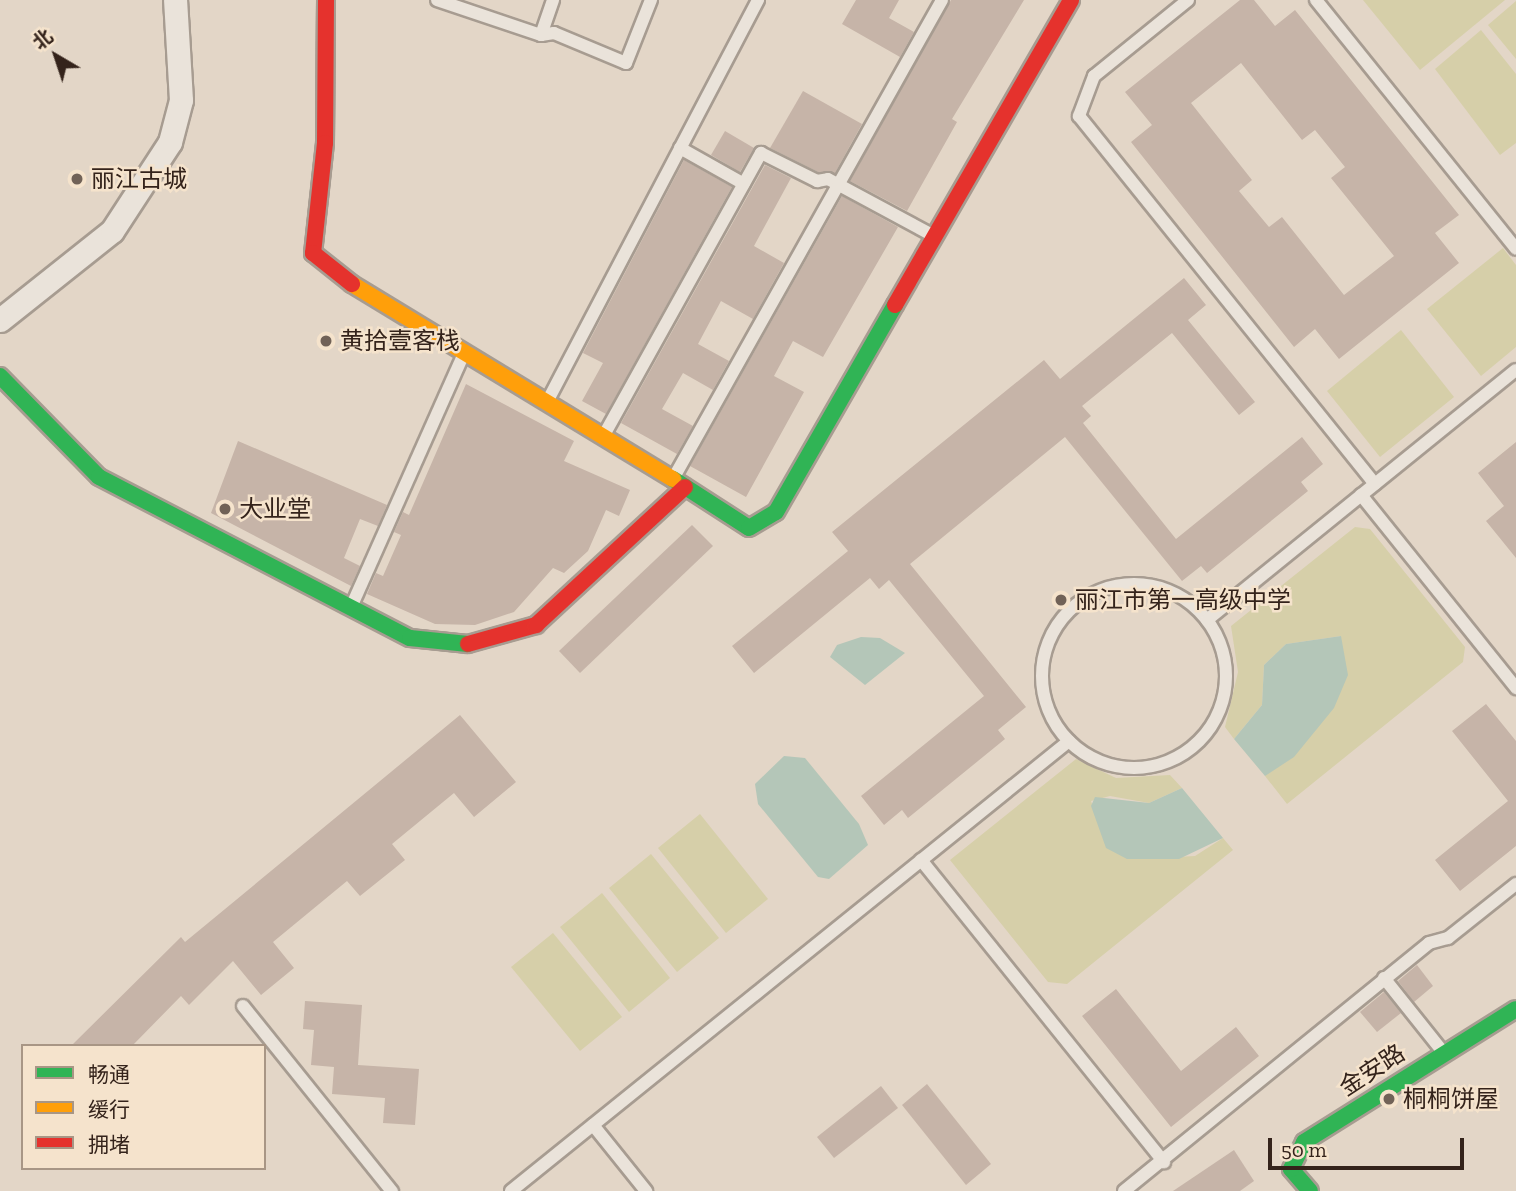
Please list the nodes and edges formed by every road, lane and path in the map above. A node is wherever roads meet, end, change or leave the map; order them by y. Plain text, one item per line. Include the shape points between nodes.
1 (175, 0) edge
2 (326, 0) edge
3 (436, 0) edge
4 (554, 0) edge
5 (651, 0) edge
6 (758, 0) edge
7 (942, 0) edge
8 (1071, 0) edge
9 (1188, 0) edge
10 (1316, 0) edge
11 (471, 6) edge
12 (541, 35) junction
13 (680, 148) junction
14 (744, 184) junction
15 (839, 185) junction
16 (934, 237) junction
17 (1516, 248) edge
18 (0, 320) edge
19 (464, 354) junction
20 (1516, 370) edge
21 (0, 376) edge
22 (547, 402) junction
23 (604, 435) junction
24 (679, 483) junction
25 (1375, 484) junction
26 (1361, 495) junction
27 (352, 605) junction
28 (1207, 620) junction
29 (1516, 688) edge
30 (1069, 741) junction
31 (921, 860) junction
32 (1516, 884) edge
33 (1384, 978) junction
34 (243, 1006) dead end
35 (1516, 1009) edge
36 (1443, 1052) junction
37 (593, 1125) junction
38 (1164, 1162) junction
39 (1300, 1188) edge
40 (392, 1191) edge
41 (511, 1191) edge
42 (646, 1191) edge
43 (1124, 1191) edge

1 - 18 street via 181,100 170,142 112,231
2 - 19 street via 326,129 313,253 378,304
3 - 11 lane
4 - 12 lane
5 - 12 lane via 626,63 554,33
6 - 13 lane
7 - 15 lane
8 - 16 street
9 - 25 lane via 1094,76 1079,116
10 - 17 lane
11 - 12 lane
13 - 14 lane
13 - 22 lane
14 - 15 lane via 761,153 817,181
14 - 23 lane
15 - 16 lane
15 - 24 lane
16 - 24 street via 776,512 749,528
19 - 22 street
19 - 27 lane
20 - 25 lane
21 - 27 street via 99,477
22 - 23 street
23 - 24 street
24 - 27 street via 579,590 517,634 478,644 433,643 410,638
25 - 26 lane
26 - 28 lane
26 - 29 lane
28 - 30 lane via 1221,644 1226,684 1200,740 1165,762 1124,767
28 - 30 lane via 1181,597 1142,585 1102,590 1073,608 1051,636 1043,671 1047,706
30 - 31 lane
31 - 37 lane
31 - 38 lane
32 - 33 lane
33 - 36 lane
33 - 38 lane
34 - 40 lane
35 - 36 street, 金安路
36 - 39 street, 金安路 via 1304,1142 1292,1169
37 - 41 lane
37 - 42 lane
38 - 43 lane

